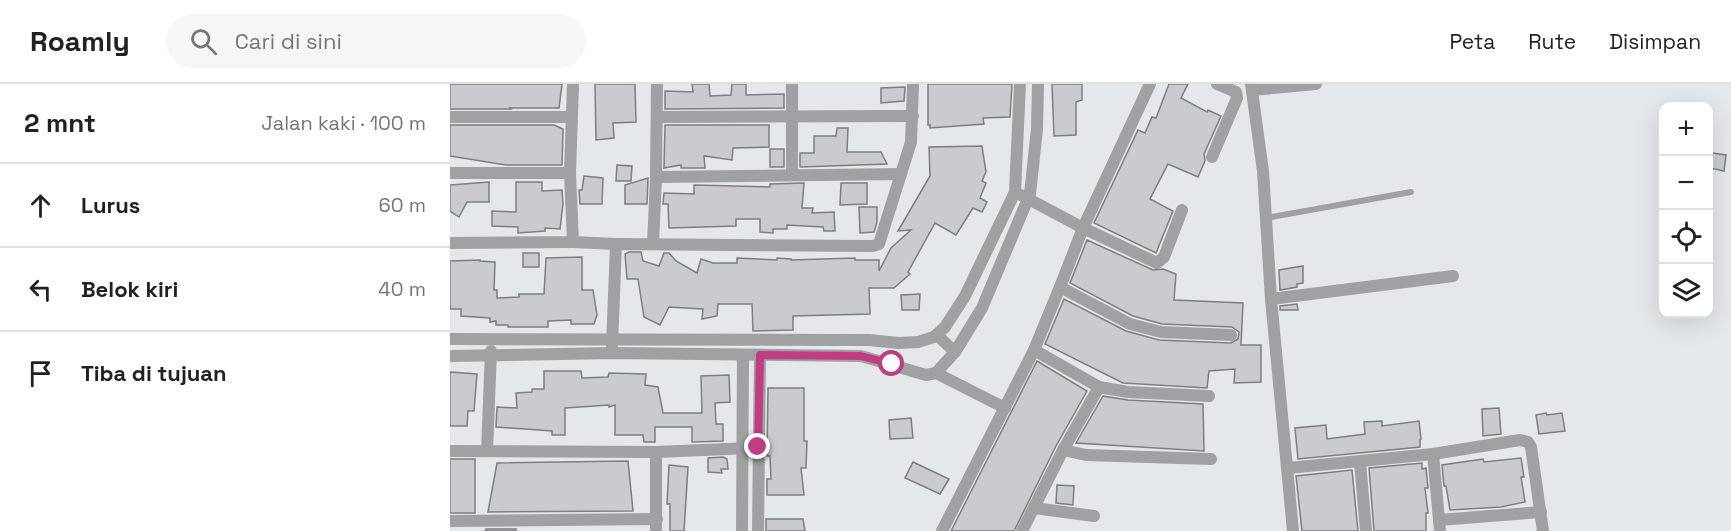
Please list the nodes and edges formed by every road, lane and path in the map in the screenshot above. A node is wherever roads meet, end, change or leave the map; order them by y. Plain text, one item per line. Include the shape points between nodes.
1 (573, 84) edge
2 (657, 84) edge
3 (792, 84) edge
4 (913, 84) edge
5 (1020, 84) edge
6 (1038, 84) edge
7 (1150, 84) edge
8 (1217, 84) edge
9 (1316, 84) edge
10 (1252, 87) edge
11 (913, 116) junction
12 (450, 117) edge
13 (571, 117) junction
14 (658, 117) junction
15 (792, 117) junction
16 (1212, 157) dead end
17 (450, 172) edge
18 (570, 173) junction
19 (902, 174) junction
20 (792, 175) junction
21 (656, 177) junction
22 (1015, 192) junction
23 (1411, 192) dead end
24 (1028, 198) junction
25 (1182, 210) dead end
26 (1266, 218) junction
27 (1083, 228) junction
28 (573, 242) junction
29 (450, 243) edge
30 (616, 244) junction
31 (653, 244) junction
32 (1453, 276) dead end
33 (1060, 286) junction
34 (1271, 299) junction
35 (937, 334) junction
36 (1231, 335) dead end
37 (450, 339) edge
38 (612, 339) junction
39 (491, 340) junction
40 (898, 343) junction
41 (1034, 350) junction
42 (955, 352) junction
43 (613, 353) junction
44 (743, 355) junction
45 (760, 355) junction
46 (450, 356) edge
47 (490, 356) junction
48 (892, 364) junction
49 (936, 374) junction
50 (1099, 387) junction
51 (1209, 396) dead end
52 (1005, 408) junction
53 (758, 447) junction
54 (744, 448) junction
55 (1063, 450) junction
56 (450, 451) edge
57 (487, 451) junction
58 (656, 452) junction
59 (1434, 454) junction
60 (1211, 459) dead end
61 (1360, 462) junction
62 (1288, 468) junction
63 (1034, 508) junction
64 (1541, 512) junction
65 (1094, 516) dead end
66 (450, 521) edge
67 (656, 525) edge
68 (1440, 526) edge
69 (742, 531) edge
70 (758, 531) edge
71 (942, 531) edge
72 (1022, 531) edge
73 (1293, 531) edge
74 (1366, 531) edge
75 (1543, 531) edge

1 - 13 street
2 - 14 street
3 - 15 street
4 - 11 street
5 - 22 street
6 - 24 street
7 - 27 street
8 - 16 street via 1236,92 1237,98
9 - 10 street
10 - 26 street
11 - 15 street
11 - 19 street
12 - 13 street
13 - 18 street
14 - 15 street
14 - 21 street
15 - 20 street
17 - 18 street
18 - 28 street
19 - 20 street
19 - 31 street via 882,239 873,246
20 - 21 street
21 - 31 street
22 - 24 street
22 - 35 street via 965,296
23 - 26 lane
24 - 27 street
24 - 42 street via 982,308
25 - 27 street via 1164,257 1157,263
26 - 34 street
27 - 33 street
28 - 29 street
28 - 30 street
30 - 31 street
30 - 38 street
32 - 34 street
33 - 36 street via 1130,324 1161,333
33 - 41 street
34 - 62 street
35 - 40 street via 918,342
35 - 42 street
37 - 39 street
38 - 39 street
38 - 40 street
38 - 43 street
39 - 47 street
40 - 48 street
41 - 50 street
41 - 52 street
42 - 49 street
43 - 44 street
43 - 47 street
44 - 45 street
44 - 54 street
45 - 48 street via 861,356
45 - 53 street
46 - 47 street
47 - 57 street
48 - 49 street via 926,375
49 - 52 street
50 - 51 street
50 - 55 street
52 - 71 street
53 - 54 street
53 - 70 street
54 - 58 street
54 - 69 street
55 - 60 street via 1086,455
55 - 63 street
56 - 57 street
57 - 58 street
58 - 67 street
59 - 61 street
59 - 64 street via 1528,442
59 - 68 street
61 - 62 street
61 - 74 street
62 - 73 street
63 - 65 street
63 - 72 street
64 - 68 street
64 - 75 street
66 - 67 street

